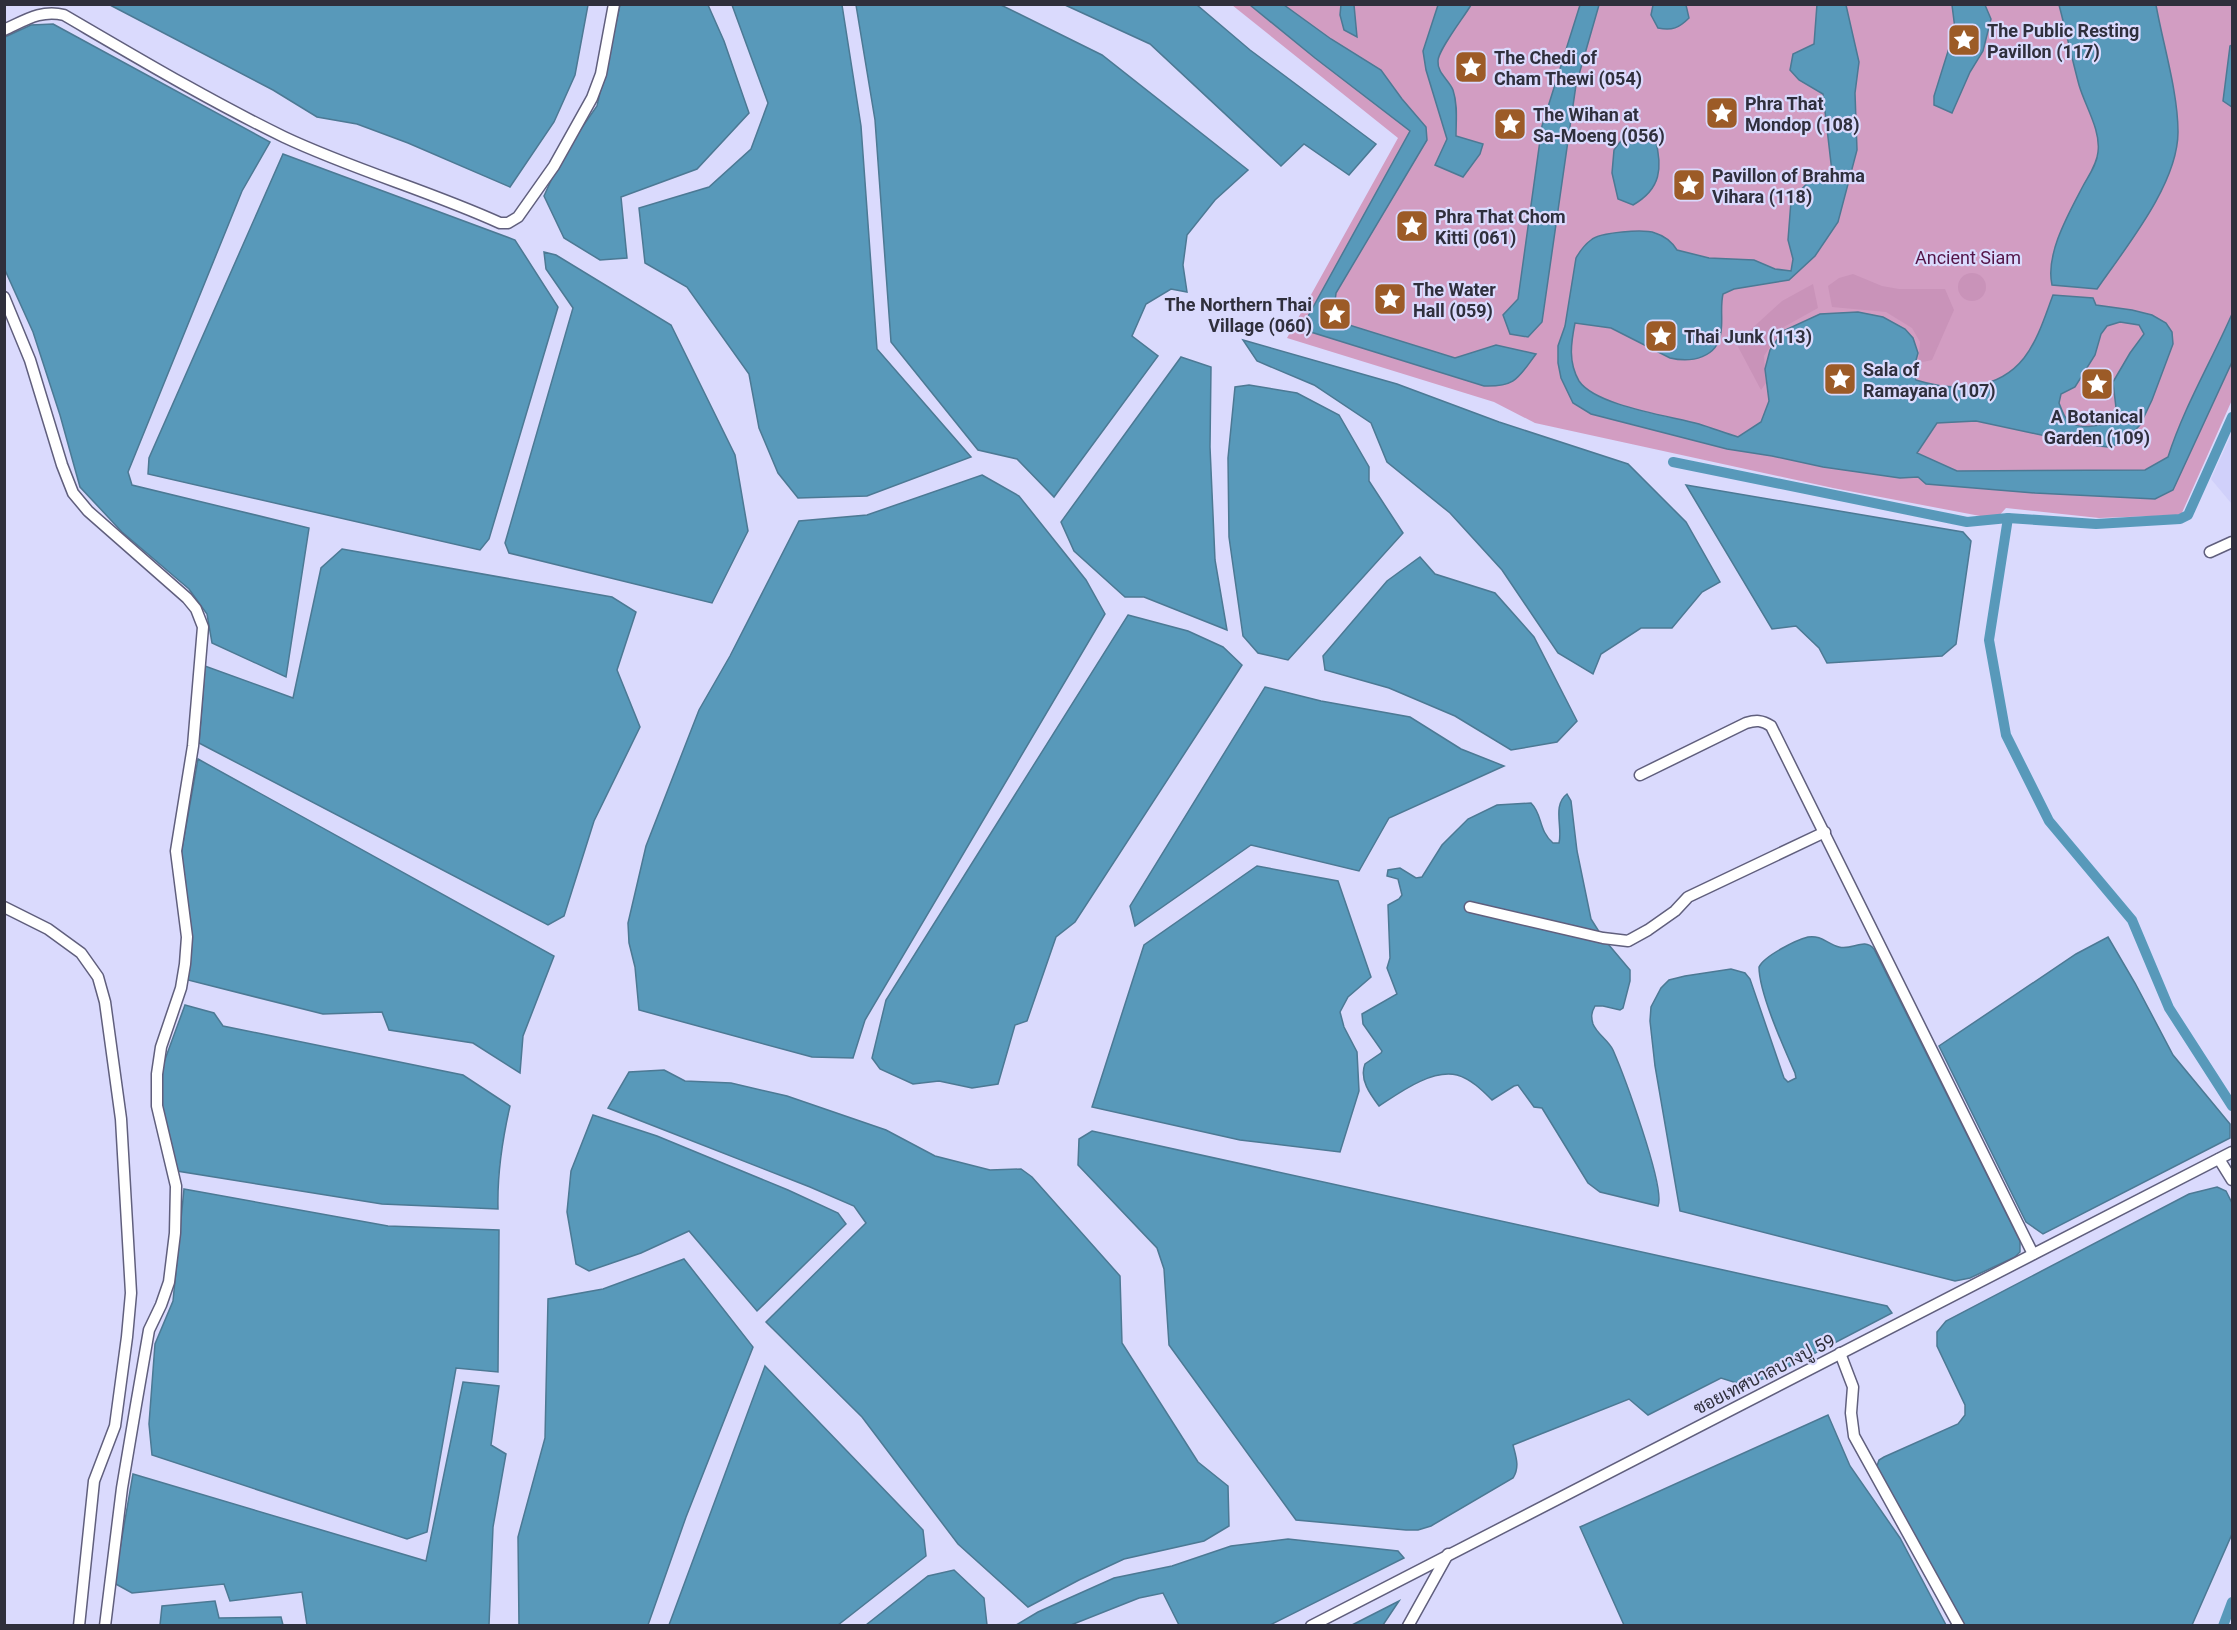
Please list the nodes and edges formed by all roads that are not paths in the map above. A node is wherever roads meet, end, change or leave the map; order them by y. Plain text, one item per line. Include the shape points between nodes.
1 (614, 4) edge
2 (4, 30) edge
3 (4, 297) edge
4 (2232, 542) edge
5 (2210, 552) dead end
6 (1640, 775) dead end
7 (1824, 832) junction
8 (4, 907) edge
9 (1470, 907) dead end
10 (2232, 1152) edge
11 (2219, 1159) junction
12 (2232, 1180) edge
13 (2033, 1254) junction
14 (1840, 1353) junction
15 (1448, 1554) junction
16 (79, 1626) edge
17 (105, 1626) edge
18 (1311, 1626) edge
19 (1408, 1626) edge
20 (1959, 1626) edge

1 - 2 street via 602,74 592,98 554,166 518,217 508,223 284,137 64,15 35,15
3 - 17 street via 30,360 73,493 88,511 192,603 202,627 191,761 176,851 187,937 185,964 156,1074 157,1106 176,1186 176,1233 169,1282 147,1341 122,1488
4 - 5 street
6 - 7 street via 1746,723 1764,722 1776,733
7 - 9 street via 1688,897 1675,911 1628,941
7 - 13 street
8 - 16 street via 48,929 81,953 98,977 121,1119 130,1304 115,1426 94,1481
10 - 11 street, ซอยเทศบาลบางปู 59
11 - 12 street
11 - 13 street, ซอยเทศบาลบางปู 59
13 - 14 street, ซอยเทศบาลบางปู 59
14 - 15 street, ซอยเทศบาลบางปู 59
14 - 20 street via 1852,1387 1854,1436
15 - 18 street, ซอยเทศบาลบางปู 59
15 - 19 street

